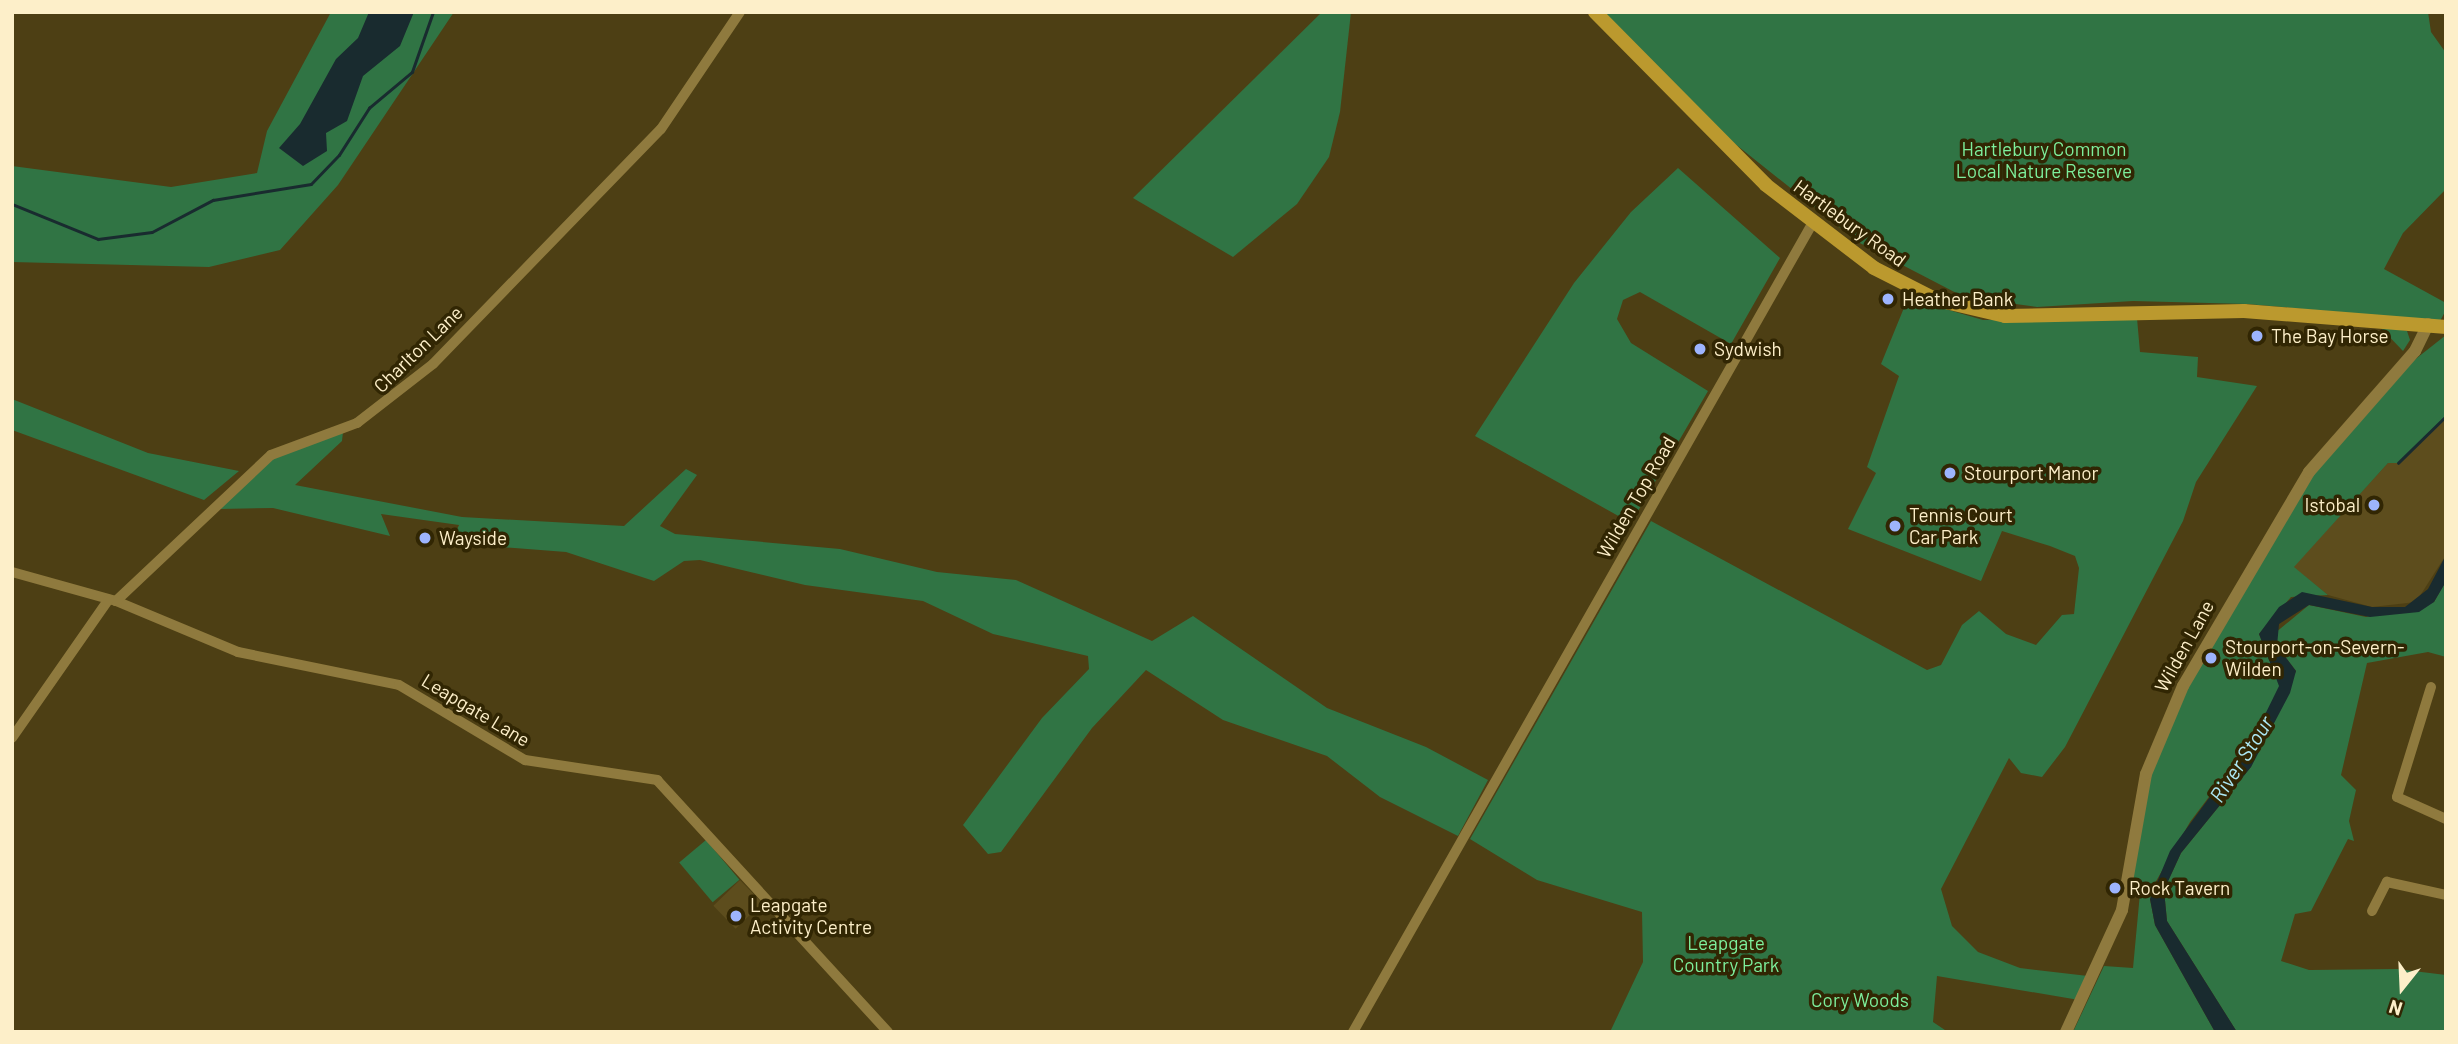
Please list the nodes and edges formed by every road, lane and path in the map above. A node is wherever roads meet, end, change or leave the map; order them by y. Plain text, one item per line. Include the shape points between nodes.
1 (740, 12) edge
2 (1595, 12) edge
3 (1812, 223) junction
4 (2428, 324) junction
5 (2446, 327) edge
6 (12, 572) edge
7 (112, 600) junction
8 (2431, 687) dead end
9 (2426, 704) junction
10 (2438, 708) dead end
11 (12, 738) edge
12 (2446, 819) edge
13 (2446, 895) edge
14 (2372, 911) dead end
15 (888, 1032) edge
16 (1353, 1032) edge
17 (2066, 1032) edge

1 - 7 street, Charlton Lane via 661,129 433,365 379,411 343,430 282,447
2 - 3 main road, Hartlebury Road via 1726,148
3 - 4 main road, Hartlebury Road via 1911,289 1972,311 2036,317 2244,311
3 - 16 street, Wilden Top Road
4 - 5 main road, Hartlebury Road
4 - 17 street, Wilden Lane via 2415,351 2309,472 2183,686 2146,774 2122,910
6 - 7 street
7 - 11 street, Charlton Lane
7 - 15 street, Leapgate Lane via 238,652 399,685 525,760 657,780
8 - 9 street
9 - 10 street
9 - 12 street via 2397,797
13 - 14 street via 2387,882

